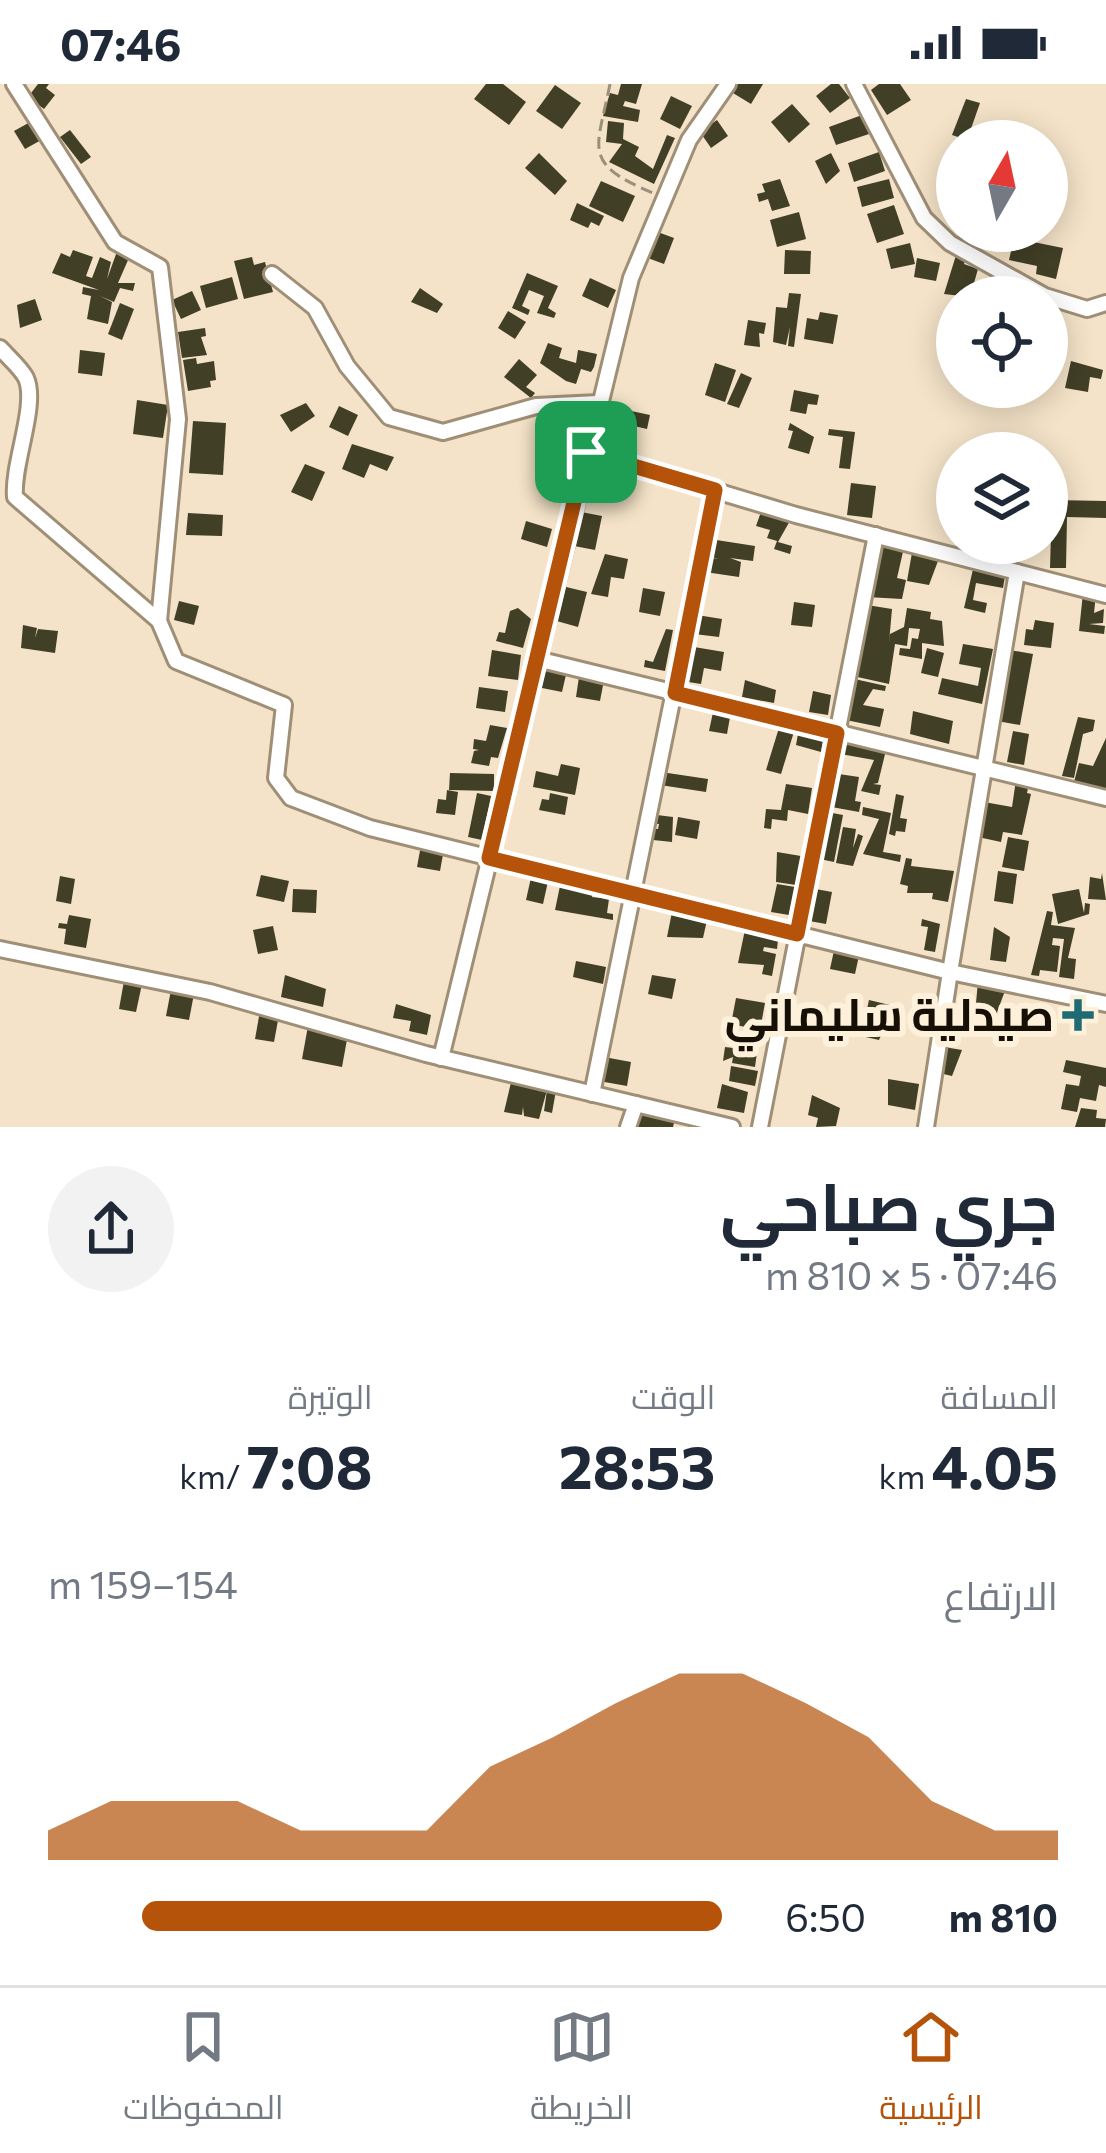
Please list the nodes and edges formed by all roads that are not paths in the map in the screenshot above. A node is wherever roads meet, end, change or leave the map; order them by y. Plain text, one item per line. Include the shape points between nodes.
1 (14, 84) edge
2 (728, 84) edge
3 (854, 84) edge
4 (272, 274) dead end
5 (1106, 303) edge
6 (0, 348) edge
7 (598, 403) junction
8 (586, 452) junction
9 (715, 490) junction
10 (875, 535) junction
11 (1017, 572) junction
12 (1106, 595) edge
13 (159, 621) junction
14 (536, 659) junction
15 (675, 693) junction
16 (837, 733) junction
17 (984, 769) junction
18 (1106, 798) edge
19 (489, 858) junction
20 (635, 894) junction
21 (797, 934) junction
22 (0, 949) edge
23 (950, 972) junction
24 (1106, 1004) edge
25 (441, 1058) junction
26 (592, 1094) junction
27 (637, 1104) junction
28 (628, 1127) edge
29 (732, 1127) edge
30 (760, 1127) edge
31 (926, 1127) edge

1 - 13 street via 116,242 160,267 178,419
2 - 7 street via 689,140 631,278
3 - 5 street via 924,218 950,243 1045,296 1087,309
4 - 7 street via 315,308 388,417 443,432 536,406
6 - 13 street via 26,379 28,398 14,497
7 - 8 street
8 - 9 street
8 - 14 street
9 - 10 street
9 - 15 street
10 - 11 street
10 - 16 street
11 - 12 street
11 - 17 street
13 - 19 street via 176,661 284,705 276,778 291,798
14 - 15 street
14 - 19 street
15 - 16 street
15 - 20 street
16 - 17 street
16 - 21 street
17 - 18 street
17 - 23 street
19 - 20 street
19 - 25 street
20 - 21 street
20 - 26 street
21 - 23 street
21 - 30 street
22 - 25 street via 210,992
23 - 24 street
23 - 31 street
25 - 26 street
26 - 27 street
27 - 28 street
27 - 29 street

